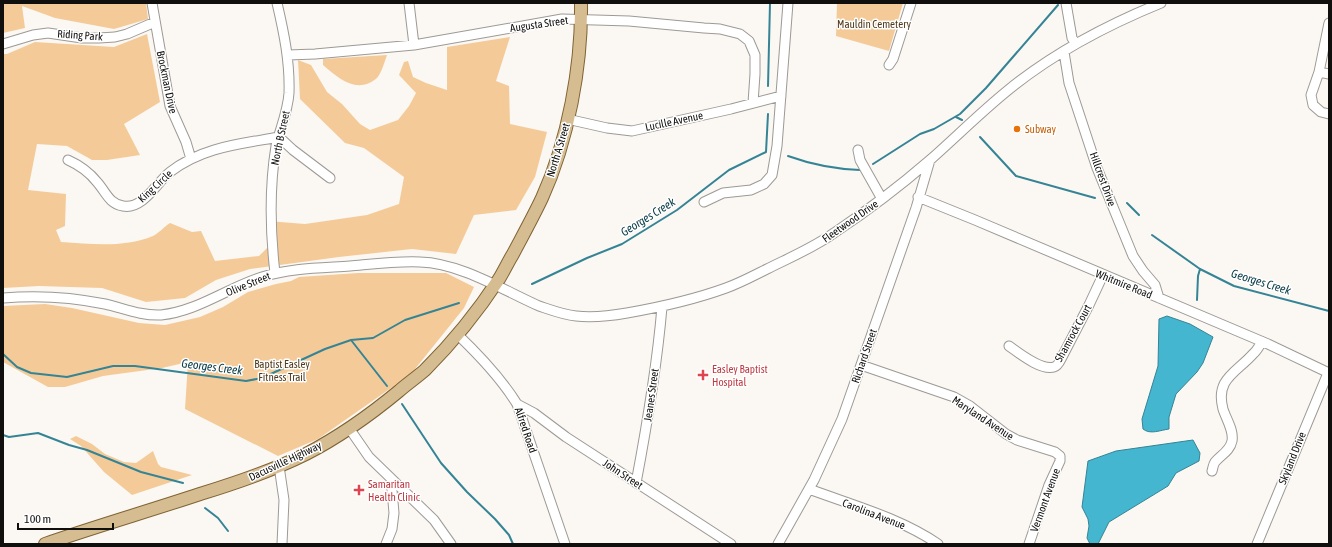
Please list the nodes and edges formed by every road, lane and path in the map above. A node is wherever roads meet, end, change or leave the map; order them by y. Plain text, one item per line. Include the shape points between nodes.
1 (152, 3) edge
2 (278, 3) edge
3 (409, 3) edge
4 (580, 3) edge
5 (788, 3) edge
6 (911, 3) edge
7 (1066, 3) edge
8 (1154, 3) edge
9 (1161, 3) edge
10 (1142, 11) junction
11 (581, 19) junction
12 (155, 22) junction
13 (1328, 29) edge
14 (3, 44) edge
15 (414, 44) junction
16 (1076, 44) junction
17 (1064, 52) junction
18 (288, 55) junction
19 (889, 66) dead end
20 (1319, 72) junction
21 (1329, 74) edge
22 (781, 96) junction
23 (753, 103) junction
24 (1329, 114) edge
25 (568, 119) junction
26 (279, 137) junction
27 (858, 150) dead end
28 (191, 159) junction
29 (68, 160) dead end
30 (930, 160) junction
31 (330, 178) dead end
32 (918, 197) junction
33 (882, 199) junction
34 (704, 202) dead end
35 (275, 273) junction
36 (1103, 275) junction
37 (495, 285) junction
38 (3, 298) edge
39 (1159, 298) junction
40 (662, 307) junction
41 (457, 334) junction
42 (1262, 342) junction
43 (1009, 346) dead end
44 (861, 365) junction
45 (1328, 373) edge
46 (517, 404) junction
47 (349, 428) junction
48 (1060, 456) joint
49 (279, 466) junction
50 (1212, 471) dead end
51 (392, 479) junction
52 (636, 483) junction
53 (809, 489) junction
54 (282, 540) edge
55 (46, 544) edge
56 (277, 544) edge
57 (386, 544) edge
58 (451, 544) edge
59 (565, 544) edge
60 (731, 544) edge
61 (778, 544) edge
62 (938, 544) edge
63 (1029, 544) edge
64 (1257, 544) edge

1 - 12 street, Brockman Drive
2 - 18 street, North B Street
3 - 15 street
4 - 11 main road, North A Street
5 - 22 street
6 - 19 street via 894,59
7 - 16 street via 1071,34
8 - 10 street
9 - 10 street, Fleetwood Drive
10 - 16 street, Fleetwood Drive
11 - 15 street, Augusta Street via 562,19
11 - 23 street, Augusta Street via 673,24 740,34 749,41 754,55 756,74
11 - 25 main road, North A Street
12 - 14 street, Riding Park via 115,37 82,38 48,33
12 - 28 street, Brockman Drive via 170,106
13 - 20 street
15 - 18 street, Augusta Street
16 - 17 street, Fleetwood Drive
17 - 30 street, Fleetwood Drive via 1007,91
17 - 39 street, Hillcrest Drive via 1069,83 1098,168 1133,256 1155,285
18 - 26 street, North B Street via 289,94
20 - 21 street
20 - 24 street via 1311,95 1313,105 1321,112
22 - 23 street, Lucille Avenue
22 - 34 street via 772,174 764,184 750,190 723,193
23 - 25 street, Lucille Avenue via 632,131
25 - 37 main road, North A Street via 554,168 542,197
26 - 28 street, King Circle via 222,147
26 - 31 street
26 - 35 street, North B Street via 271,182 270,216
27 - 33 street via 860,160
28 - 29 street, King Circle via 168,173 152,192 137,204 124,207 112,202 98,182
30 - 32 street, Richard Street
30 - 33 street, Fleetwood Drive
32 - 36 street, Whitmire Road
32 - 44 street, Richard Street
33 - 40 street, Fleetwood Drive via 832,235 796,255 729,287
35 - 37 street, Olive Street via 285,270 423,262 465,272
35 - 38 street, Olive Street via 235,287 191,308 156,315 67,298
36 - 39 street, Whitmire Road
36 - 43 street, Shamrock Court via 1057,366 1044,366
37 - 40 street, Fleetwood Drive via 543,307 574,316 592,317
37 - 41 main road, Dacusville Highway
39 - 42 street, Whitmire Road
40 - 52 street, Jeanes Street via 649,415
41 - 46 street, Alfred Road via 508,389
41 - 47 main road, Dacusville Highway via 424,370
42 - 45 street, Whitmire Road
42 - 50 street via 1254,354 1225,381 1222,388 1221,399 1232,441 1230,447 1215,462
44 - 48 street, Maryland Avenue via 954,397 1006,434
44 - 53 street, Richard Street via 827,453
45 - 64 street, Skyland Drive
46 - 52 street, John Street
46 - 59 street, Alfred Road
47 - 49 main road, Dacusville Highway via 306,454
47 - 51 street via 369,457
48 - 63 street, Vermont Avenue
49 - 54 street via 284,500
49 - 55 main road, Dacusville Highway via 238,482
51 - 57 street via 394,513 392,529
51 - 58 street via 434,520
52 - 60 street, John Street
53 - 61 street, Richard Street
53 - 62 street, Carolina Avenue via 899,523
54 - 56 street

